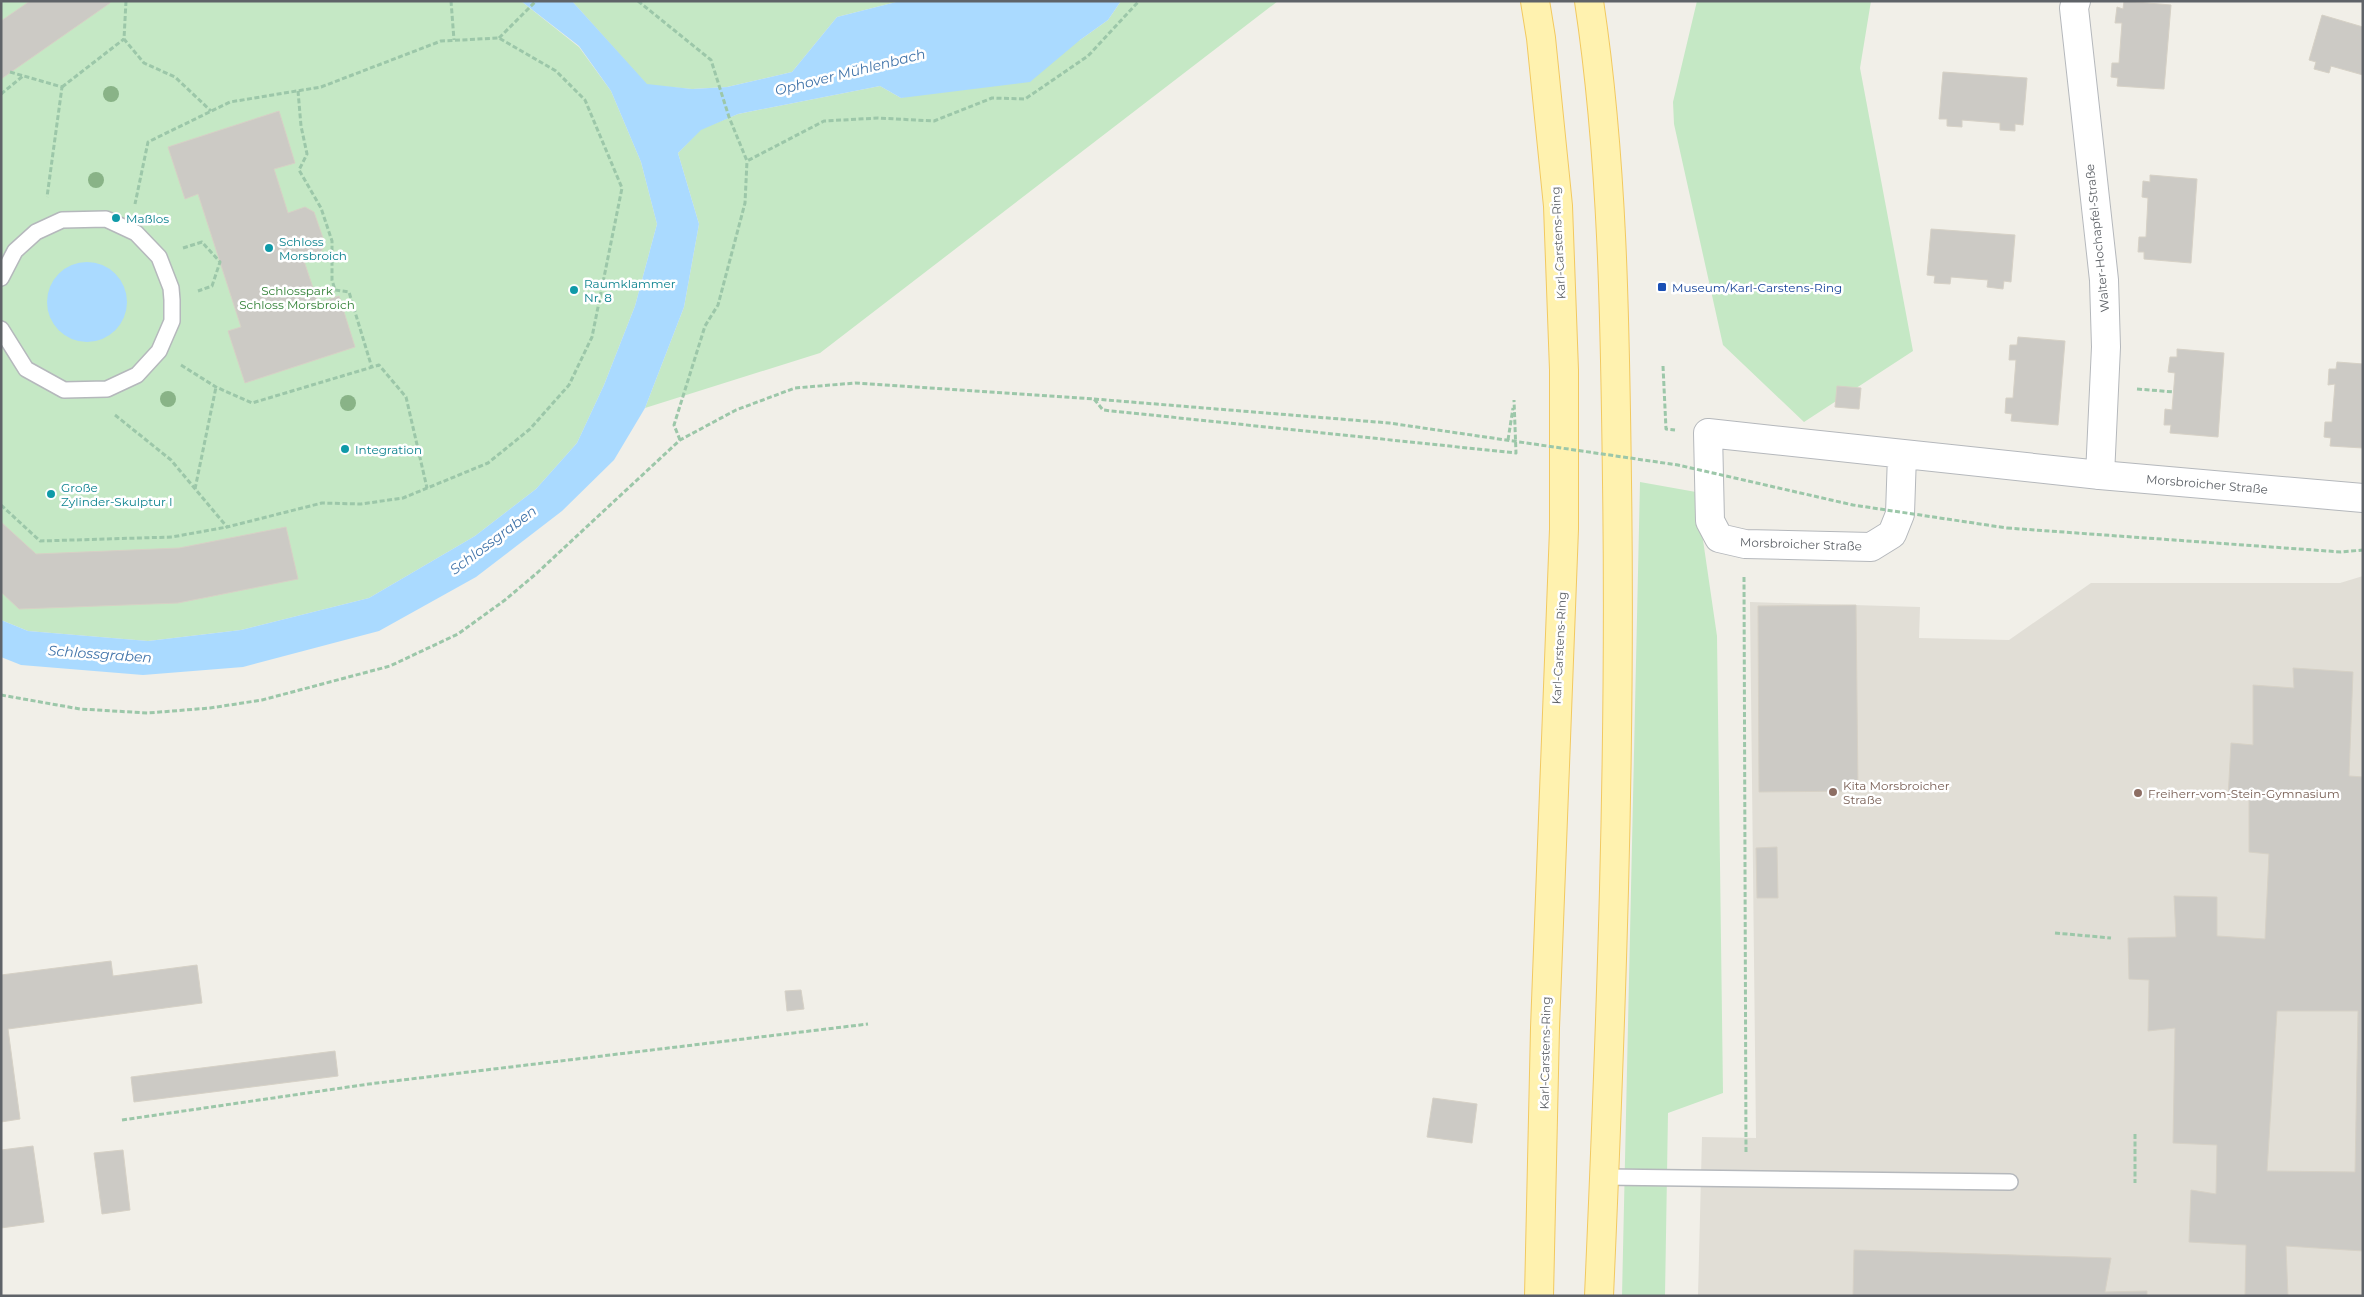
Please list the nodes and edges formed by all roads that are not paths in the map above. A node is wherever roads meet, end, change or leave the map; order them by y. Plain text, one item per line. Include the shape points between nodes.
1 (1535, 1) edge
2 (1589, 1) edge
3 (2076, 1) edge
4 (1, 278) edge
5 (2, 332) edge
6 (1902, 455) junction
7 (2100, 475) junction
8 (2363, 498) edge
9 (1604, 1177) junction
10 (2010, 1182) dead end
11 (1539, 1296) edge
12 (1599, 1296) edge

1 - 11 main road, Karl-Carstens-Ring via 1558,206 1564,370 1564,529 1545,1028
2 - 9 main road via 1600,75 1615,295 1618,752
3 - 7 street, Walter-Hochapfel-Straße via 2074,8 2104,280 2106,347
4 - 5 lane via 15,251 43,228 62,220 106,219 136,233 159,256 171,288 172,321 159,351 137,375 107,389 64,390 26,369
6 - 6 street, Morsbroicher Straße via 1708,433 1710,521 1719,538 1745,544 1871,547 1892,534 1900,514
6 - 7 street, Morsbroicher Straße
7 - 8 street, Morsbroicher Straße
9 - 10 lane
9 - 12 main road

